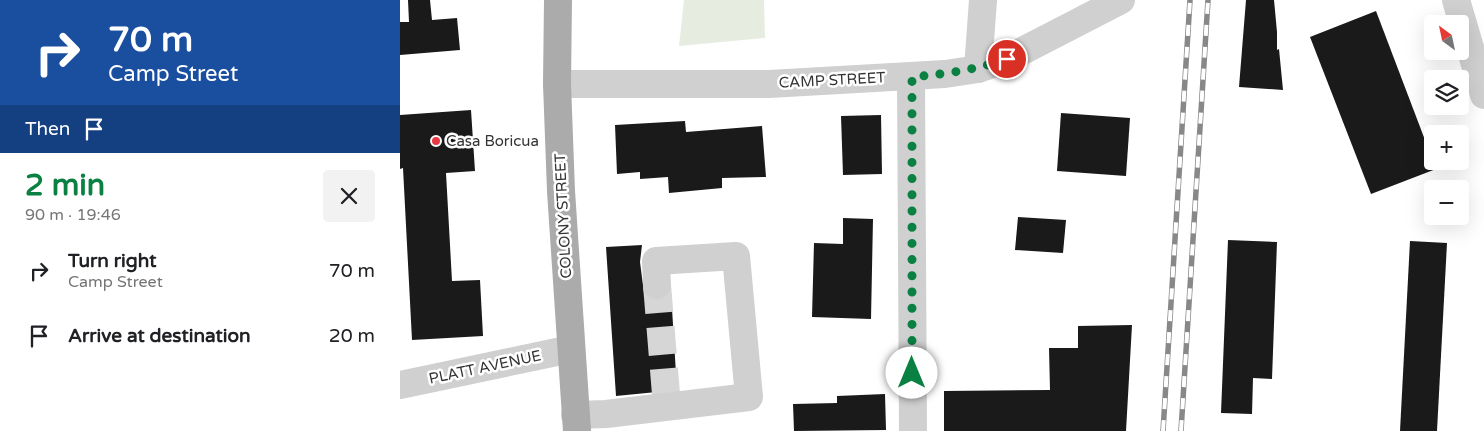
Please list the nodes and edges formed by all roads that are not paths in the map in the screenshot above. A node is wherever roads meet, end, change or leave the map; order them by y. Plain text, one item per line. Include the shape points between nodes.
1 (558, 0) edge
2 (983, 0) edge
3 (1121, 0) edge
4 (1456, 0) edge
5 (978, 69) junction
6 (912, 77) junction
7 (557, 84) junction
8 (1484, 94) edge
9 (656, 285) tunnel mouth
10 (570, 349) junction
11 (400, 385) edge
12 (576, 423) edge
13 (913, 431) edge

1 - 7 main road, COLONY STREET
2 - 5 street
3 - 5 street, CAMP STREET via 1007,59
4 - 8 street
5 - 6 street, CAMP STREET
6 - 7 street, CAMP STREET via 769,84
6 - 13 street
7 - 10 main road, COLONY STREET
9 - 12 street via 656,261 736,256 749,398 667,400
10 - 11 street, PLATT AVENUE
10 - 12 main road, COLONY STREET

